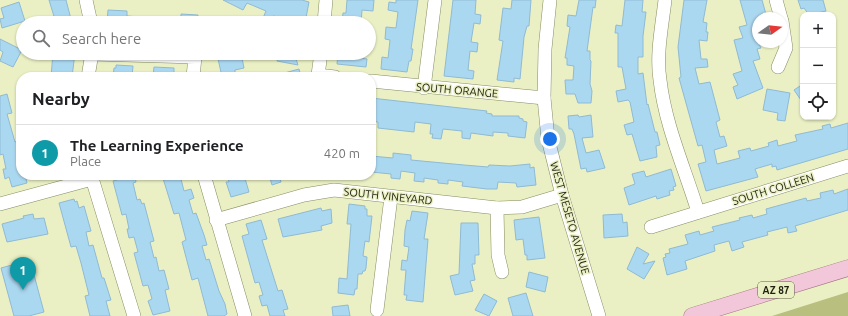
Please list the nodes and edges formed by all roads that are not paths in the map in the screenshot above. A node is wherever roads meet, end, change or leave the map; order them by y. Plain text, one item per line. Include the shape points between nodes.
1 (86, 0) edge
2 (326, 0) edge
3 (435, 0) edge
4 (550, 0) edge
5 (665, 0) edge
6 (776, 0) edge
7 (780, 12) edge
8 (89, 16) edge
9 (325, 16) edge
10 (786, 48) edge
11 (91, 60) edge
12 (195, 60) edge
13 (320, 60) edge
14 (778, 67) dead end
15 (89, 72) edge
16 (194, 72) edge
17 (318, 72) edge
18 (376, 82) edge
19 (424, 88) junction
20 (544, 98) junction
21 (848, 166) edge
22 (82, 180) edge
23 (93, 180) edge
24 (205, 180) edge
25 (562, 195) junction
26 (391, 197) junction
27 (0, 204) edge
28 (497, 208) junction
29 (698, 212) junction
30 (216, 220) junction
31 (652, 227) dead end
32 (848, 268) edge
33 (502, 272) dead end
34 (377, 310) dead end
35 (134, 316) edge
36 (245, 316) edge
37 (598, 316) edge
38 (692, 316) edge

1 - 8 street
2 - 9 street
3 - 19 street
4 - 20 street, WEST MESETO AVENUE via 544,49
5 - 29 street via 660,44 660,79 666,110
6 - 7 street
10 - 14 street
11 - 15 street
12 - 16 street
13 - 17 street
18 - 19 street, SOUTH ORANGE
19 - 20 street, SOUTH ORANGE
20 - 25 street, WEST MESETO AVENUE via 548,139
21 - 29 street, SOUTH COLLEEN
22 - 27 street
23 - 35 street
24 - 30 street
25 - 28 street, SOUTH VINEYARD via 522,207
25 - 37 street, WEST MESETO AVENUE
26 - 28 street, SOUTH VINEYARD
26 - 30 street, SOUTH VINEYARD via 334,190 304,195
26 - 34 street
28 - 33 street via 498,255
29 - 31 street, SOUTH COLLEEN
30 - 36 street
32 - 38 main road, AZ 87

